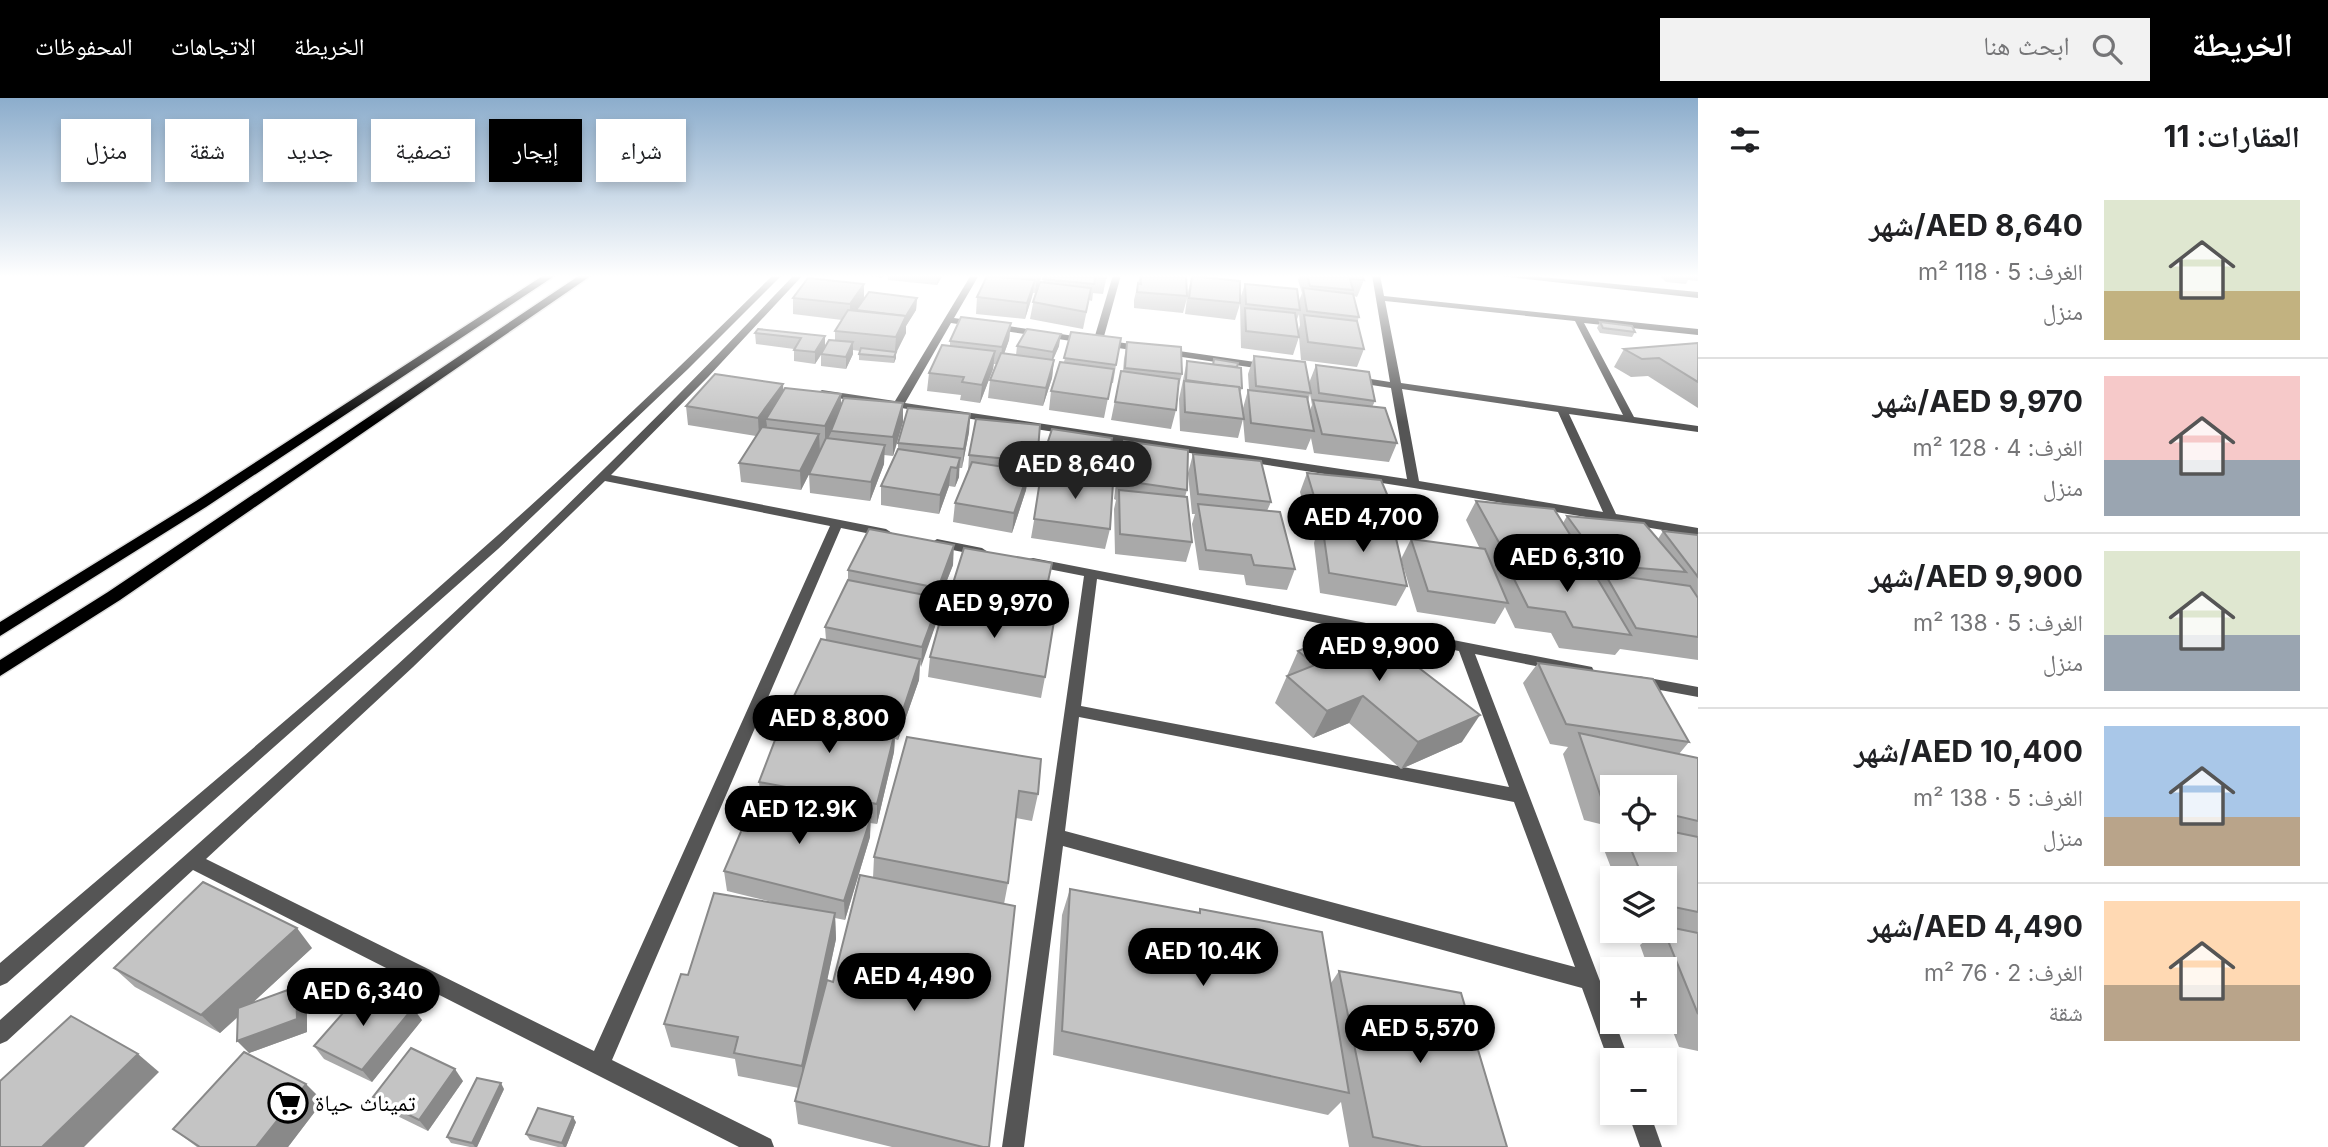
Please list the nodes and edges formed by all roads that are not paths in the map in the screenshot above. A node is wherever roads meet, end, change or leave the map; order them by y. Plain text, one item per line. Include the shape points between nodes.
1 (476, 324) edge
2 (515, 324) edge
3 (730, 324) edge
4 (758, 324) edge
5 (946, 324) edge
6 (975, 324) edge
7 (1103, 324) edge
8 (1385, 324) edge
9 (1580, 324) edge
10 (1623, 324) edge
11 (1698, 332) edge
12 (1098, 342) junction
13 (1274, 368) edge
14 (1342, 377) edge
15 (1396, 386) junction
16 (816, 393) edge
17 (898, 405) junction
18 (1562, 409) junction
19 (1630, 419) junction
20 (1698, 429) edge
21 (603, 477) junction
22 (1414, 484) junction
23 (1611, 517) junction
24 (837, 523) junction
25 (1698, 532) edge
26 (998, 555) edge
27 (1024, 560) edge
28 (1091, 573) junction
29 (0, 630) edge
30 (1465, 647) junction
31 (0, 669) edge
32 (1602, 674) edge
33 (1630, 679) edge
34 (1698, 692) edge
35 (1072, 710) junction
36 (1521, 796) junction
37 (1055, 836) junction
38 (190, 860) junction
39 (0, 976) edge
40 (1590, 981) junction
41 (0, 1034) edge
42 (1615, 1048) edge
43 (599, 1065) junction
44 (1643, 1125) edge
45 (763, 1147) edge
46 (1013, 1147) edge
47 (1651, 1147) edge

1 - 29 main road
2 - 31 main road
3 - 39 street via 437,596
4 - 21 street via 713,377
5 - 17 street
6 - 12 street
7 - 12 street
8 - 15 street
9 - 19 street
10 - 11 street
12 - 13 street
14 - 15 street
15 - 18 street
15 - 22 street
16 - 17 street
17 - 22 street
18 - 19 street
18 - 23 street
19 - 20 street
21 - 24 street
21 - 38 street via 463,612
22 - 23 street
23 - 25 street
24 - 26 street
24 - 43 street
27 - 28 street
28 - 30 street
28 - 35 street
30 - 32 street
30 - 36 street
33 - 34 street
35 - 36 street
35 - 37 street
36 - 40 street
37 - 40 street
37 - 46 street
38 - 41 street
38 - 43 street
40 - 42 street
43 - 45 street
44 - 47 street

